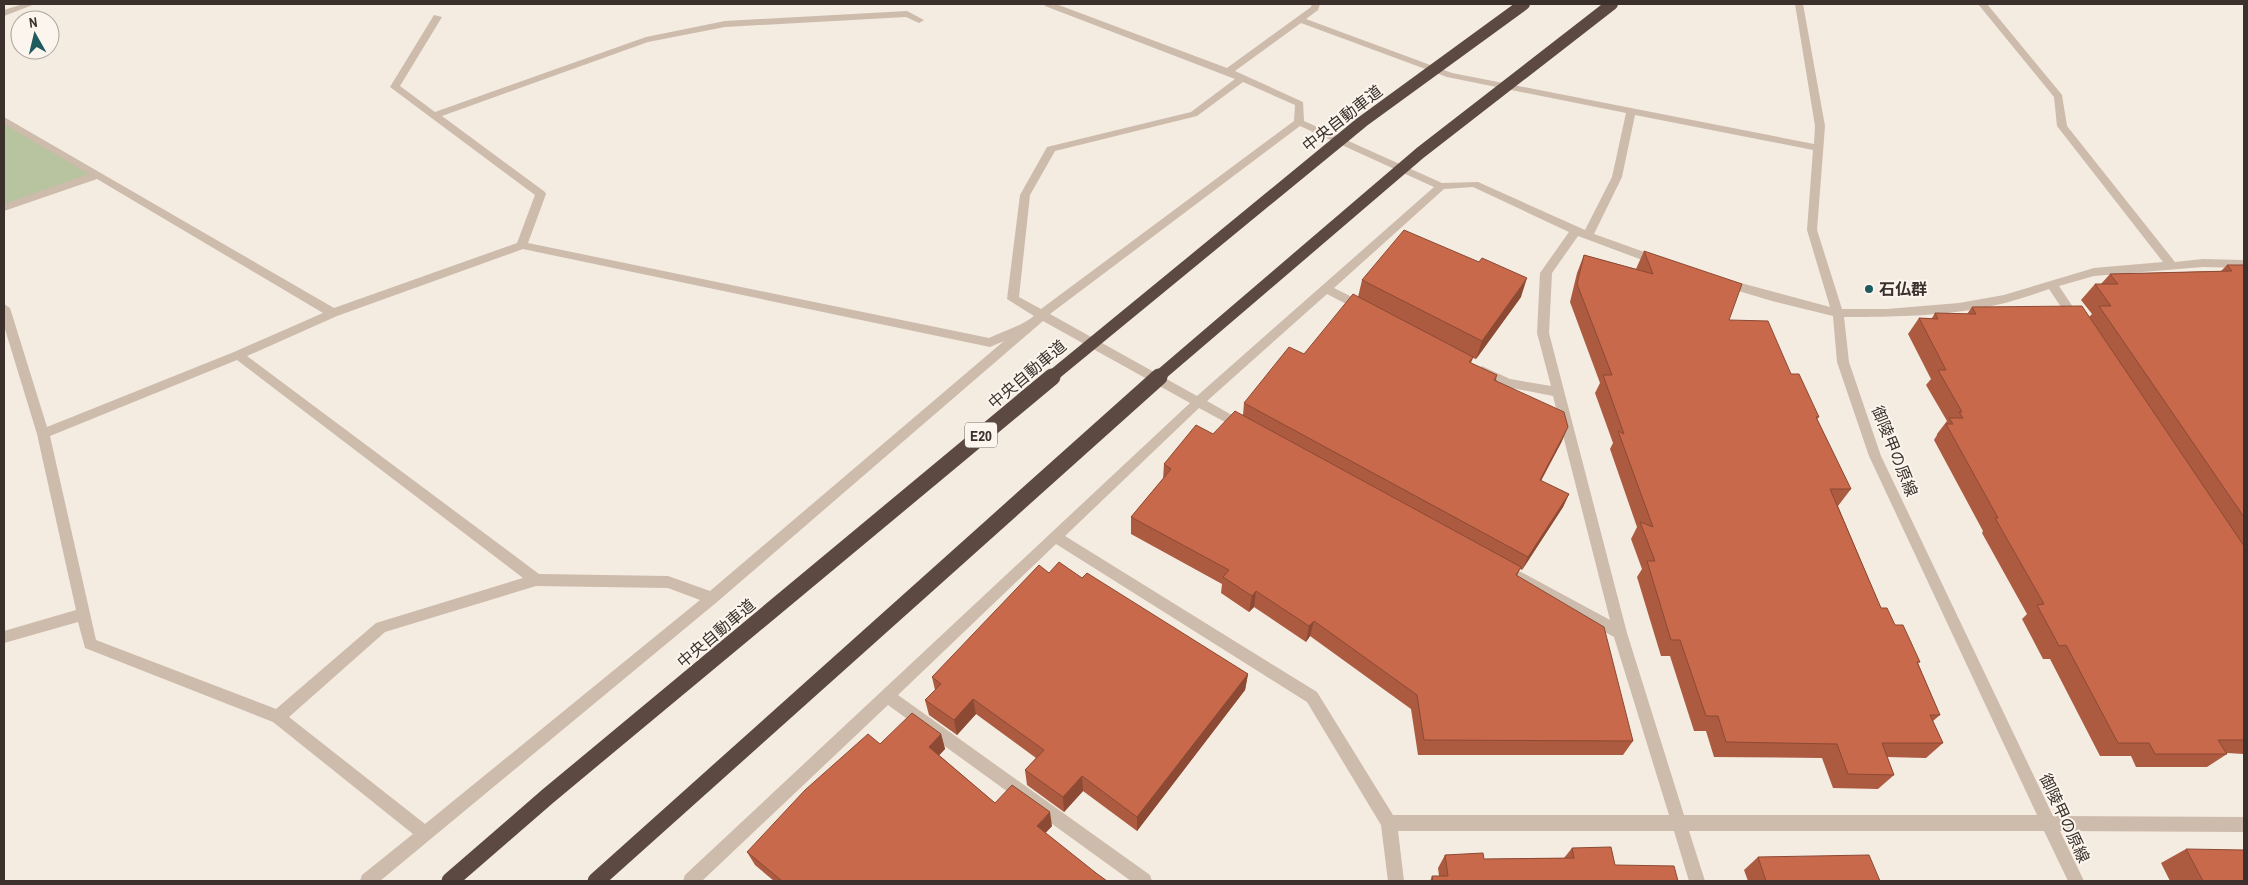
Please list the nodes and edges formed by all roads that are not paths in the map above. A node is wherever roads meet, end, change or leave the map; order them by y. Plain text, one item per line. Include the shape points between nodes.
1 (31, 4) edge
2 (1048, 4) edge
3 (1316, 4) edge
4 (1524, 4) edge
5 (1612, 4) edge
6 (1799, 4) edge
7 (1982, 4) edge
8 (4, 13) edge
9 (437, 17) dead end
10 (1300, 19) junction
11 (919, 20) dead end
12 (1228, 72) junction
13 (1242, 78) junction
14 (1631, 111) junction
15 (436, 115) junction
16 (4, 120) edge
17 (1299, 122) junction
18 (1818, 148) junction
19 (97, 176) junction
20 (1441, 186) junction
21 (4, 208) edge
22 (1582, 233) junction
23 (522, 245) junction
24 (1669, 264) edge
25 (2244, 264) edge
26 (2172, 266) junction
27 (1716, 280) edge
28 (2053, 286) junction
29 (1324, 288) junction
30 (4, 308) edge
31 (333, 313) junction
32 (1838, 313) junction
33 (1043, 314) junction
34 (1377, 315) edge
35 (2080, 327) edge
36 (238, 355) junction
37 (1472, 365) edge
38 (1558, 392) junction
39 (1198, 402) junction
40 (1250, 430) edge
41 (43, 434) junction
42 (1055, 537) junction
43 (1500, 567) edge
44 (536, 580) junction
45 (712, 598) junction
46 (84, 614) junction
47 (1620, 633) junction
48 (4, 637) edge
49 (887, 696) junction
50 (278, 717) junction
51 (1389, 823) junction
52 (1680, 823) junction
53 (2047, 823) junction
54 (2244, 825) edge
55 (425, 834) junction
56 (368, 881) edge
57 (450, 881) edge
58 (596, 881) edge
59 (691, 881) edge
60 (1144, 881) edge
61 (1396, 881) edge
62 (1698, 881) edge
63 (2076, 881) edge

1 - 8 street
2 - 12 street
3 - 10 street
4 - 57 highway, 中央自動車道 / E20, bridge via 1339,141 1061,368
5 - 58 highway, bridge via 1420,154 1146,387
6 - 18 street, 御陵甲の原線 via 1820,126
7 - 26 street via 2058,98 2062,126
9 - 15 street via 395,87
10 - 12 street
10 - 14 street via 1450,76
11 - 15 street via 907,14 725,24 646,40
12 - 13 street
13 - 17 street via 1300,104
13 - 33 street via 1194,114 1051,149 1025,195 1013,299
14 - 18 street
14 - 22 street via 1617,178
15 - 23 street via 541,194
16 - 19 street
17 - 20 street
17 - 33 street
18 - 32 street, 御陵甲の原線 via 1812,230
19 - 21 street
19 - 31 street
20 - 22 street via 1474,184
20 - 29 street
22 - 24 street
22 - 38 street via 1546,273 1543,333
23 - 31 street
23 - 33 street via 990,344
25 - 26 street
26 - 28 street via 2094,272
27 - 32 street via 1772,298
28 - 32 street via 1959,307
28 - 35 street
29 - 34 street
29 - 39 street
30 - 41 street
31 - 36 street
32 - 53 street, 御陵甲の原線 via 1843,362 1875,456
33 - 39 street
33 - 45 street
36 - 41 street
36 - 44 street
37 - 38 street via 1507,383
38 - 47 street
39 - 40 street
39 - 42 street
41 - 46 street
42 - 49 street
42 - 51 street via 1312,697
43 - 47 street
44 - 45 street via 668,582
44 - 50 street via 381,627
45 - 55 street
46 - 48 street
46 - 50 street via 90,644
47 - 52 street
49 - 59 street
49 - 60 street
50 - 55 street
51 - 52 street
51 - 61 street
52 - 53 street
52 - 62 street
53 - 54 street
53 - 63 street, 御陵甲の原線
55 - 56 street

